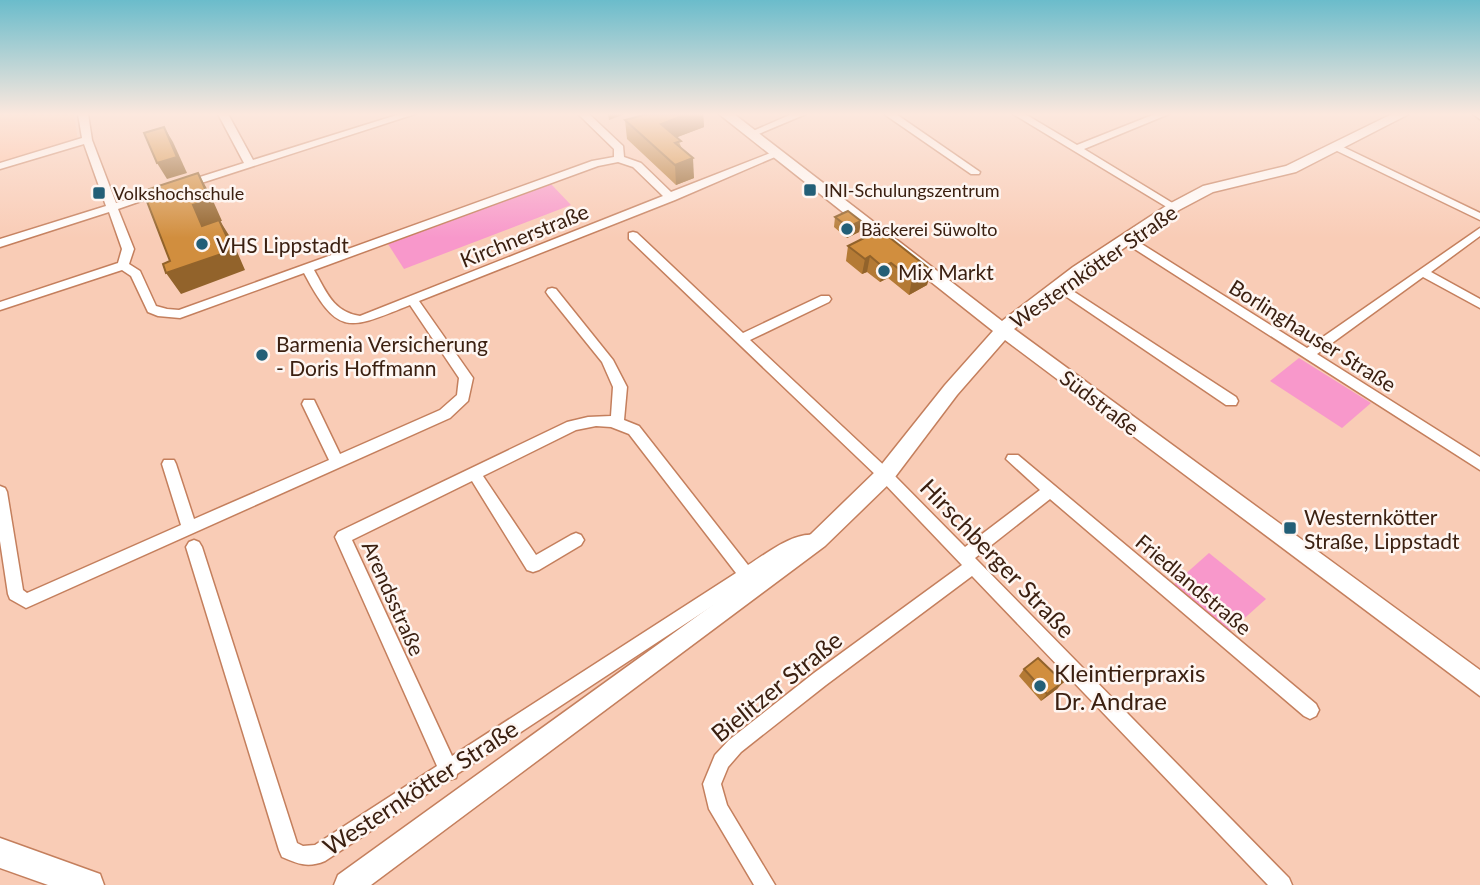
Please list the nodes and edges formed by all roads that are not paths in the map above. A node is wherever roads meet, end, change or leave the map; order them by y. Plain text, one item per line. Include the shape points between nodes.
1 (38, 155) edge
2 (93, 155) edge
3 (245, 155) edge
4 (278, 155) edge
5 (619, 155) edge
6 (774, 155) edge
7 (779, 155) edge
8 (950, 155) edge
9 (1087, 155) edge
10 (1318, 155) edge
11 (1356, 155) edge
12 (619, 159) junction
13 (250, 164) junction
14 (0, 166) edge
15 (975, 172) dead end
16 (671, 198) junction
17 (1174, 207) junction
18 (113, 208) junction
19 (1480, 217) edge
20 (1480, 231) edge
21 (634, 236) dead end
22 (1125, 239) junction
23 (0, 243) edge
24 (123, 265) junction
25 (307, 268) junction
26 (1423, 272) junction
27 (1059, 286) junction
28 (552, 292) dead end
29 (825, 299) dead end
30 (413, 300) junction
31 (1480, 303) edge
32 (0, 306) edge
33 (1003, 330) junction
34 (740, 339) junction
35 (1308, 354) junction
36 (1231, 401) dead end
37 (309, 404) dead end
38 (617, 421) junction
39 (1013, 459) dead end
40 (337, 462) junction
41 (169, 464) dead end
42 (1480, 464) edge
43 (474, 473) junction
44 (885, 475) junction
45 (1050, 491) junction
46 (0, 492) edge
47 (192, 538) junction
48 (576, 540) dead end
49 (818, 540) junction
50 (968, 561) junction
51 (746, 574) junction
52 (1480, 684) edge
53 (1310, 710) dead end
54 (449, 771) junction
55 (0, 853) edge
56 (350, 884) edge
57 (89, 885) edge
58 (765, 885) edge
59 (1282, 885) edge

1 - 14 street
2 - 18 street
3 - 13 street
4 - 13 street
5 - 12 street
6 - 16 street, Kirchnerstraße
7 - 33 street, Südstraße
8 - 15 street
9 - 17 street
10 - 17 street, Westernkötter Straße via 1291,169 1208,188
11 - 19 street
12 - 16 street via 637,165
12 - 25 street via 596,163
13 - 18 street
16 - 30 street, Kirchnerstraße
17 - 22 street, Westernkötter Straße
18 - 23 street
18 - 24 street via 128,249
20 - 26 street
21 - 34 street, Hirschberger Straße
22 - 27 street, Westernkötter Straße
22 - 35 street, Borlinghauser Straße
24 - 25 street via 136,273 147,305 164,314 180,314
24 - 32 street
25 - 30 street, Kirchnerstraße via 330,309 341,319 361,320
26 - 31 street
26 - 35 street
27 - 33 street, Westernkötter Straße
27 - 36 street
28 - 38 street via 607,360 620,387
29 - 34 street
30 - 40 street via 466,379 463,397 445,414
33 - 44 street, Westernkötter Straße
33 - 52 street, Südstraße
34 - 44 street, Hirschberger Straße
35 - 42 street, Borlinghauser Straße
37 - 40 street
38 - 43 street, Arendsstraße via 572,426
38 - 51 street via 634,430
39 - 45 street, Friedlandstraße
40 - 47 street
41 - 47 street
43 - 48 street via 533,565
43 - 54 street, Arendsstraße via 343,537
44 - 49 street, Westernkötter Straße
44 - 50 street, Hirschberger Straße
45 - 50 street
45 - 53 street, Friedlandstraße
46 - 47 street via 16,594 26,601
47 - 54 street, Westernkötter Straße via 289,850 302,856 318,854
49 - 51 street, Westernkötter Straße via 789,547
49 - 56 street, Westernkötter Straße
50 - 58 street, Bielitzer Straße via 721,761 712,784 718,810
50 - 59 street, Hirschberger Straße
51 - 54 street, Westernkötter Straße
55 - 57 main road

